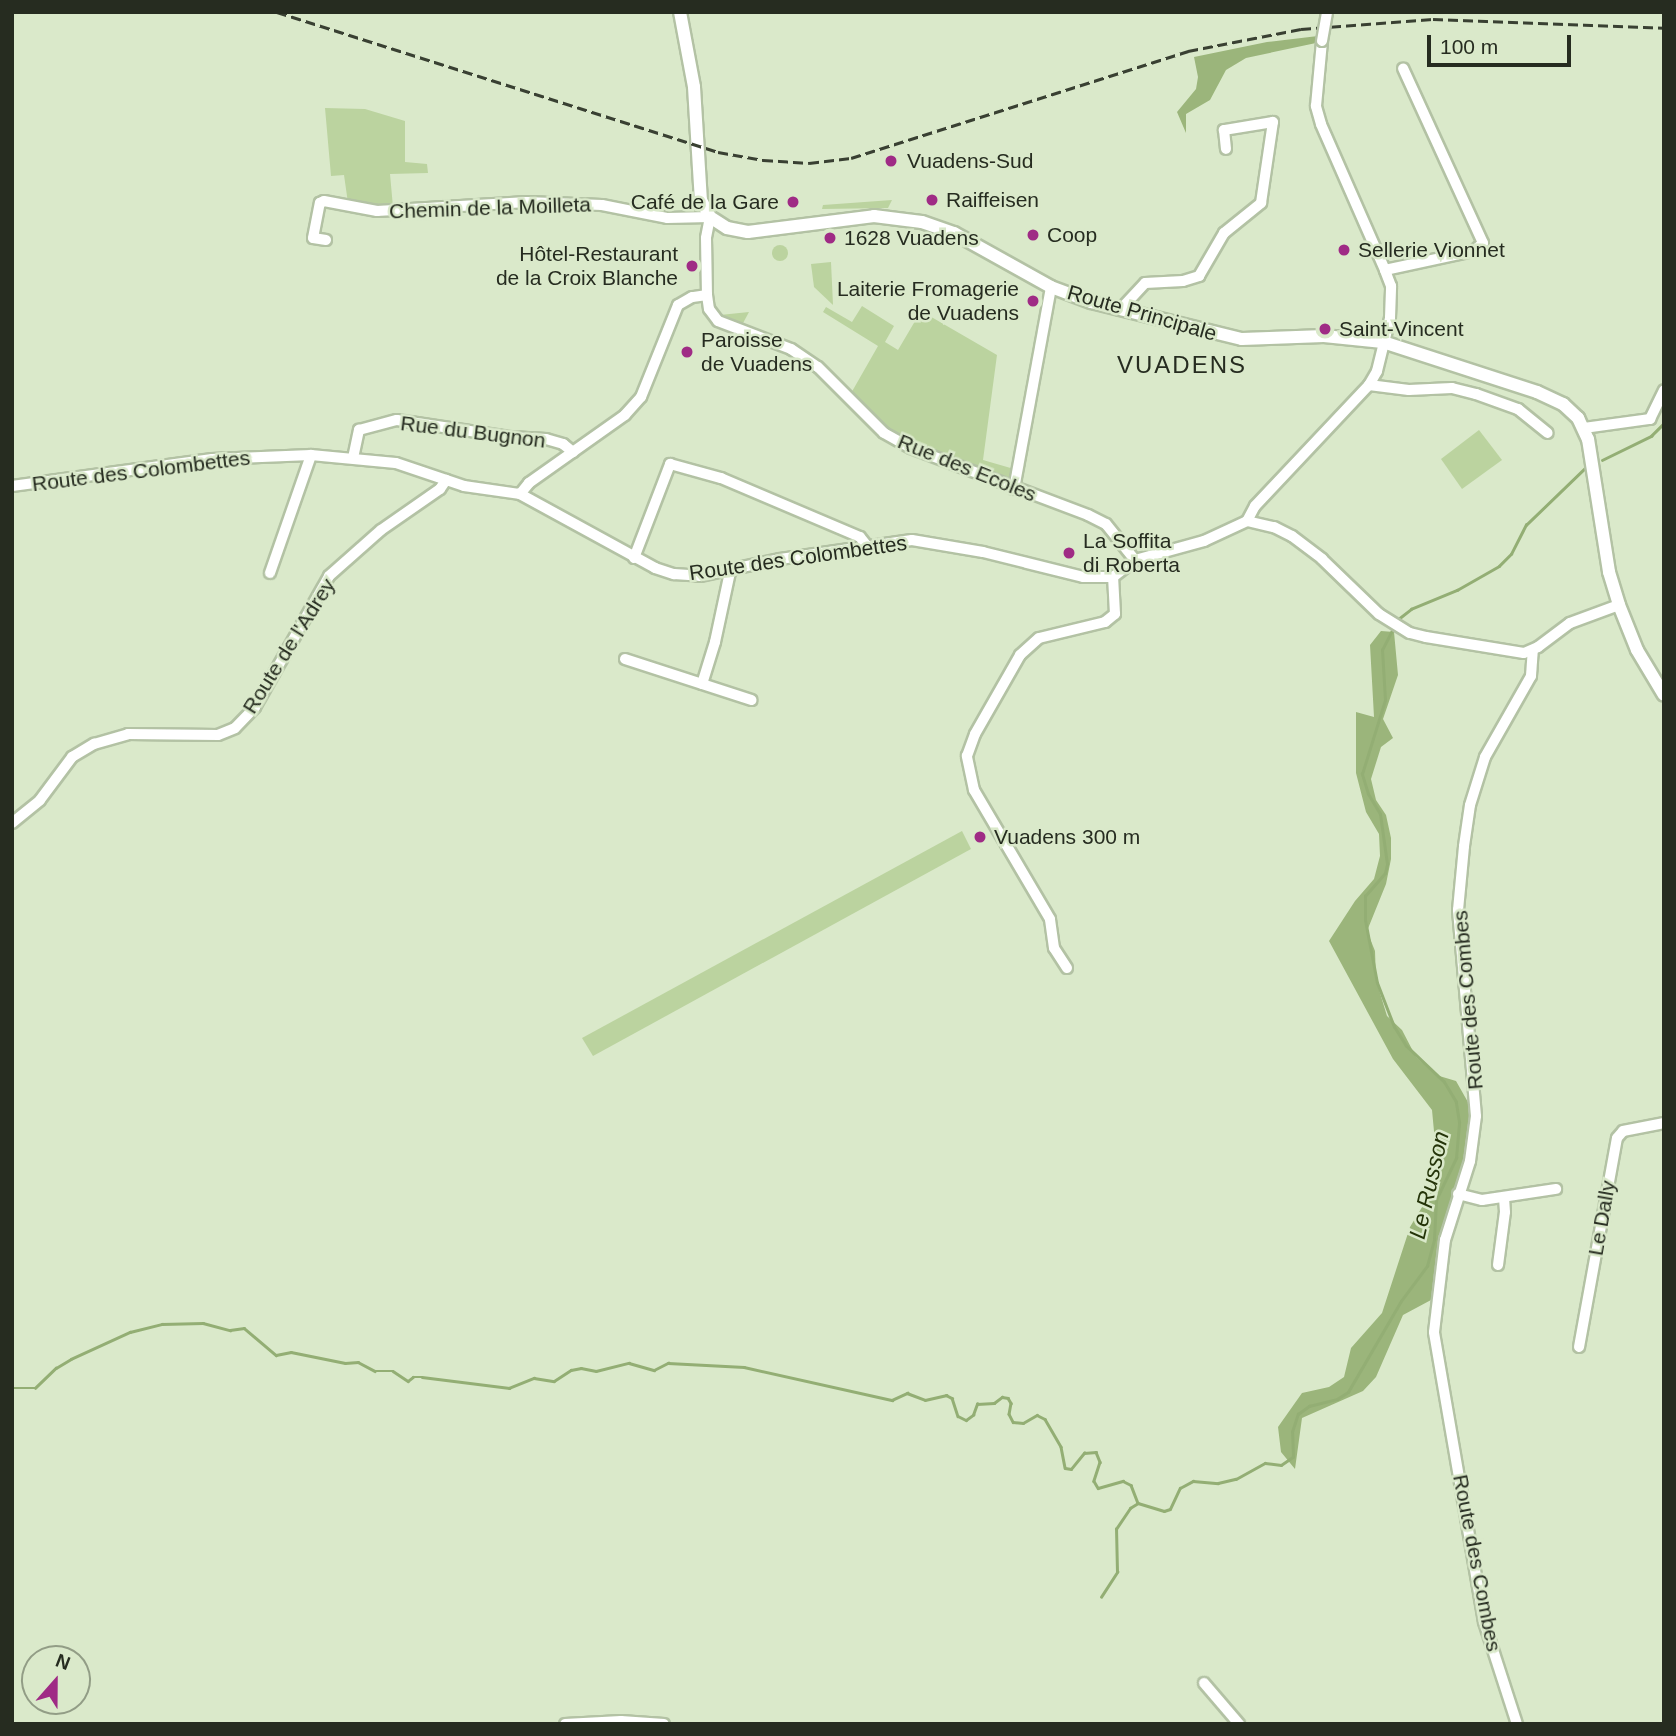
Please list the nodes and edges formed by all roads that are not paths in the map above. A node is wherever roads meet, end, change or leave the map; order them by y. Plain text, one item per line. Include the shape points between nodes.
1 (680, 12) edge
2 (1327, 12) edge
3 (1403, 68) dead end
4 (1226, 149) dead end
5 (710, 217) junction
6 (326, 240) dead end
7 (1385, 270) junction
8 (1051, 287) junction
9 (707, 295) junction
10 (1120, 310) junction
11 (1383, 342) junction
12 (1369, 385) junction
13 (1664, 390) edge
14 (1584, 428) junction
15 (1548, 433) dead end
16 (573, 452) junction
17 (311, 455) junction
18 (353, 458) junction
19 (446, 480) junction
20 (12, 486) edge
21 (1014, 489) junction
22 (520, 494) junction
23 (1247, 521) junction
24 (867, 546) junction
25 (634, 558) junction
26 (1135, 560) junction
27 (730, 572) junction
28 (270, 573) dead end
29 (1112, 577) junction
30 (1619, 605) junction
31 (1533, 650) junction
32 (625, 659) dead end
33 (702, 684) junction
34 (1664, 695) edge
35 (751, 700) dead end
36 (12, 823) edge
37 (1067, 968) dead end
38 (1664, 1123) edge
39 (1556, 1189) dead end
40 (1458, 1194) junction
41 (1504, 1197) junction
42 (1498, 1265) dead end
43 (1579, 1347) dead end
44 (1204, 1683) dead end
45 (565, 1724) edge
46 (664, 1724) edge
47 (1239, 1724) edge
48 (1517, 1724) edge

1 - 5 main road via 694,87 701,200
2 - 7 street, bridge via 1317,106 1321,124
3 - 7 street via 1483,243 1474,251
4 - 10 street via 1224,130 1273,122 1261,203 1224,233 1199,276 1145,284
5 - 6 street, Chemin de la Moilleta via 667,218 602,205 527,202 377,211 324,201 313,239
5 - 8 main road, Route Principale via 727,228 748,232 855,217 922,222 960,236
5 - 9 street
7 - 11 street via 1391,303
8 - 10 main road, Route Principale
8 - 21 street
9 - 16 street via 678,305 635,404
9 - 21 street, Rue des Ecoles via 709,309 718,321 791,349 818,367 884,433
10 - 11 main road, Route Principale via 1242,339 1324,336
11 - 12 street
11 - 14 main road, Route Principale via 1554,398 1571,410
12 - 15 street via 1409,390 1452,388 1476,394 1518,409
12 - 23 street via 1255,506
13 - 14 street via 1650,419
14 - 30 main road
16 - 18 street, Rue du Bugnon via 546,439 397,420 359,430
16 - 22 street
17 - 18 street, Route des Colombettes
17 - 20 street, Route des Colombettes via 190,461
17 - 28 street
18 - 19 street, Route des Colombettes via 396,463
19 - 22 street, Route des Colombettes
19 - 36 street, Route de l'Adrey via 329,576 255,706 235,728 218,735 128,734 94,744 72,757 40,800
21 - 26 street, Rue des Ecoles via 1106,524
22 - 25 street, Route des Colombettes
23 - 26 street via 1205,541
23 - 31 street via 1274,527 1306,545 1401,628 1510,653
24 - 25 street via 860,537 721,478 670,464
24 - 27 street, Route des Colombettes
24 - 29 street, Route des Colombettes via 901,541 936,543 1083,577
25 - 27 street, Route des Colombettes via 674,574
26 - 29 street
27 - 33 street
29 - 37 street via 1115,614 1105,622 1039,638 1020,655 967,755 974,790 1050,919 1054,948
30 - 31 street via 1570,623
30 - 34 main road via 1637,650
31 - 40 street, Route des Combes via 1531,676 1485,757 1464,846 1458,910 1476,1101 1474,1143
32 - 33 street
33 - 35 street
38 - 43 street, Le Dally via 1623,1131 1617,1138
39 - 41 street
40 - 41 street via 1482,1200
40 - 48 street, Route des Combes via 1443,1252 1434,1344 1484,1622
41 - 42 street
44 - 47 street
45 - 46 street

